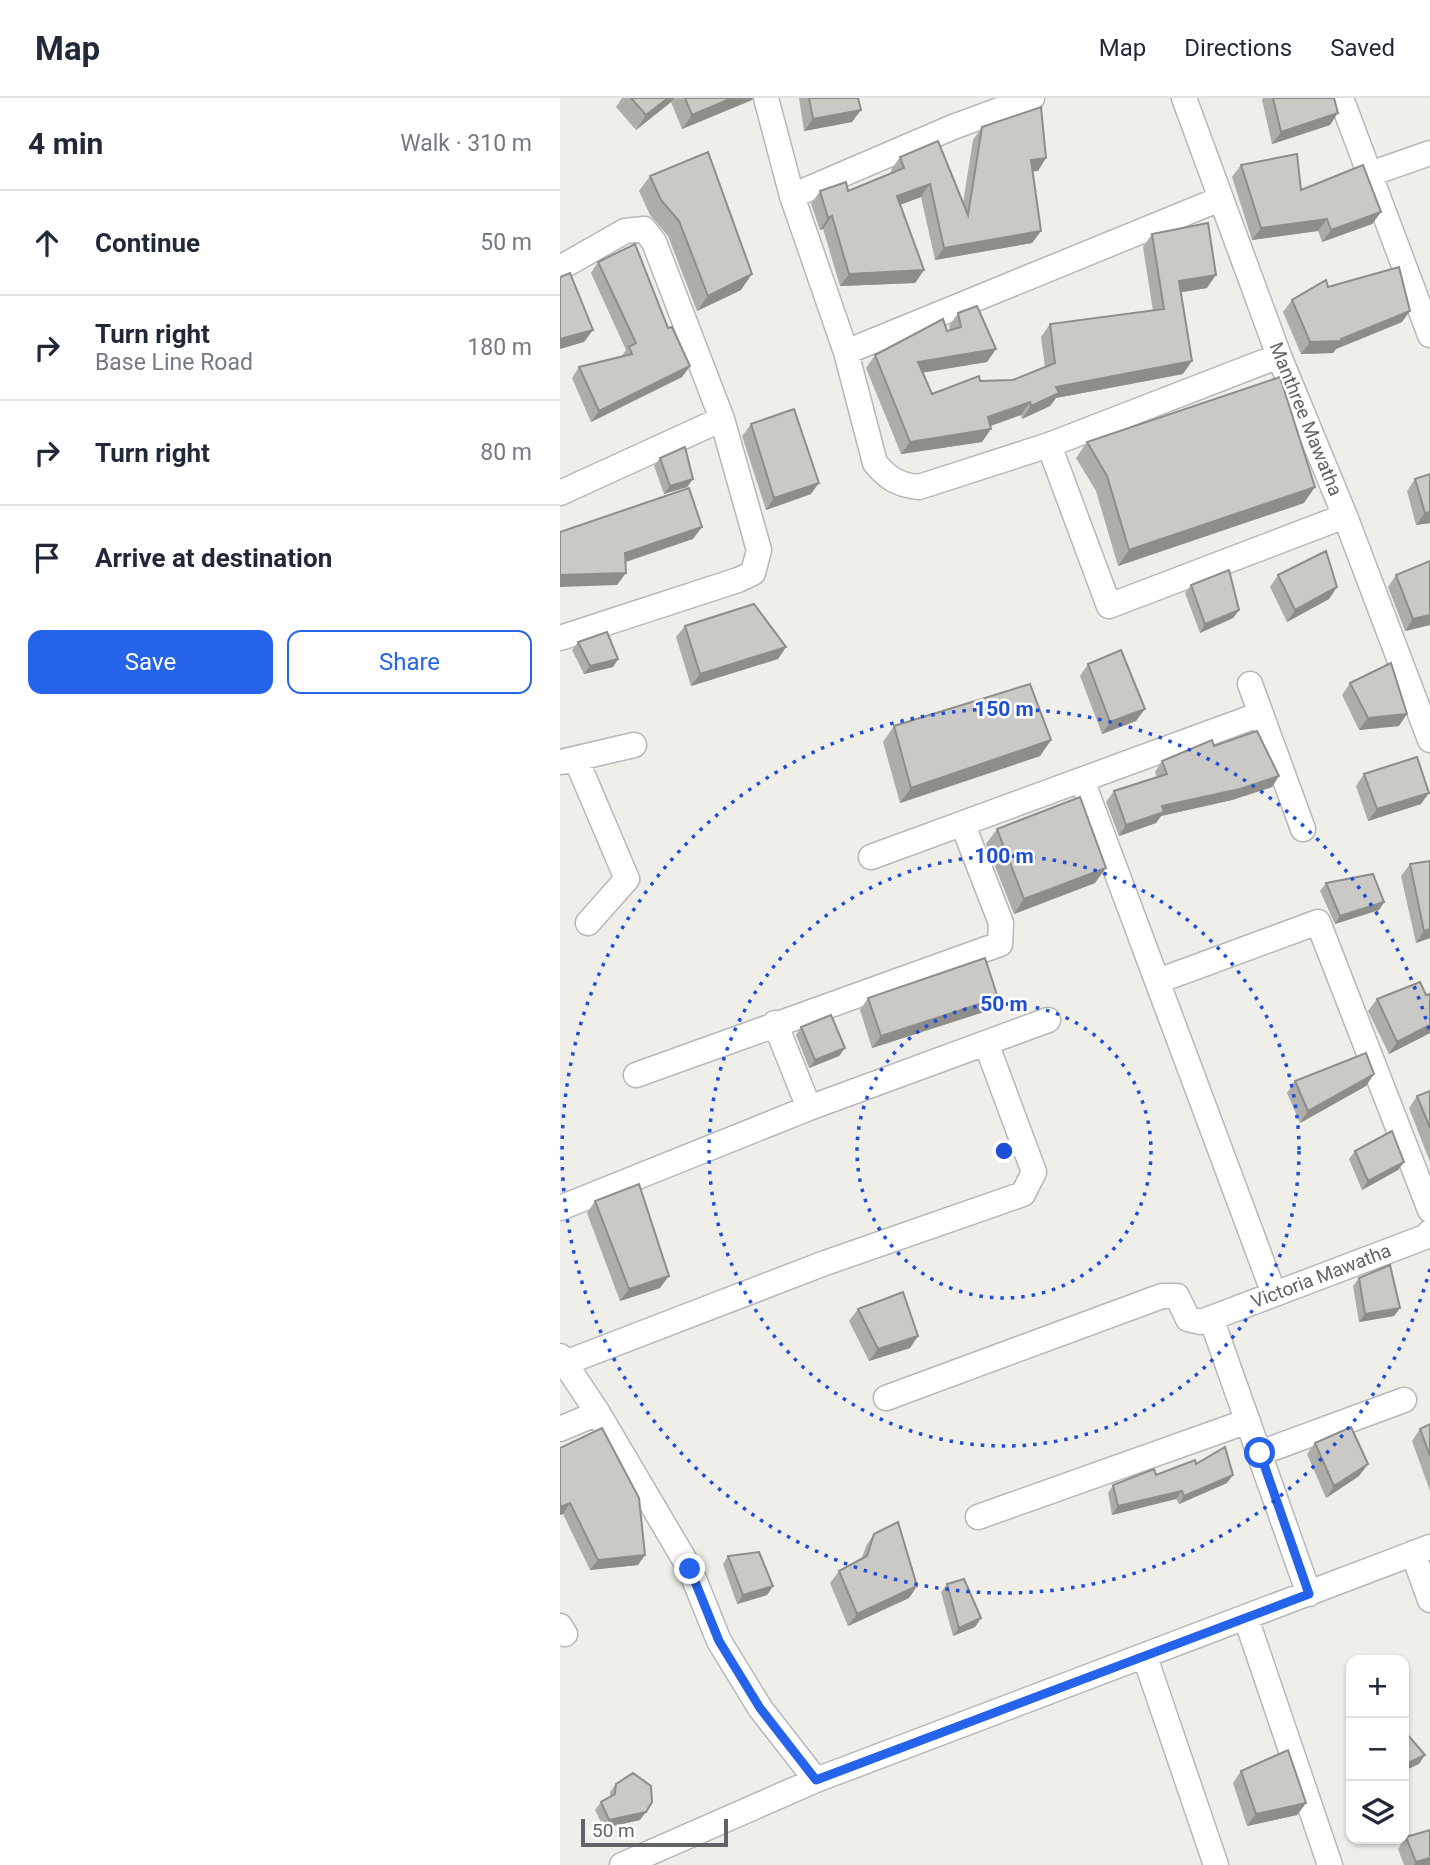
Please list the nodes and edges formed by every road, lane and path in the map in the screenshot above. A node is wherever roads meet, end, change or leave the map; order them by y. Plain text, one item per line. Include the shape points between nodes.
1 (766, 98) edge
2 (1032, 98) edge
3 (1184, 98) edge
4 (1341, 98) edge
5 (1430, 153) edge
6 (1370, 174) junction
7 (792, 195) junction
8 (1220, 199) junction
9 (560, 268) edge
10 (1428, 326) edge
11 (846, 352) junction
12 (1279, 356) junction
13 (722, 419) junction
14 (1049, 445) junction
15 (560, 493) edge
16 (1345, 516) junction
17 (560, 638) edge
18 (1250, 684) dead end
19 (1261, 714) junction
20 (1430, 740) edge
21 (634, 745) dead end
22 (568, 760) edge
23 (1082, 780) junction
24 (962, 825) junction
25 (1303, 830) dead end
26 (871, 857) dead end
27 (588, 923) dead end
28 (1158, 981) junction
29 (1048, 1020) dead end
30 (775, 1023) junction
31 (986, 1043) junction
32 (636, 1074) dead end
33 (808, 1108) junction
34 (560, 1208) edge
35 (1430, 1210) edge
36 (1430, 1232) edge
37 (1274, 1294) junction
38 (1211, 1318) junction
39 (563, 1359) edge
40 (886, 1398) dead end
41 (1404, 1400) dead end
42 (598, 1413) junction
43 (1248, 1420) junction
44 (560, 1429) edge
45 (1260, 1453) junction
46 (978, 1517) dead end
47 (1421, 1550) edge
48 (1309, 1594) junction
49 (1430, 1600) edge
50 (1246, 1618) junction
51 (1145, 1657) junction
52 (816, 1780) junction
53 (622, 1865) edge
54 (1216, 1865) edge
55 (1331, 1865) edge

1 - 7 street
2 - 7 street
3 - 8 street, Manthree Mawatha
4 - 6 street
5 - 6 street
6 - 10 street
7 - 11 street
8 - 11 street
8 - 12 street, Manthree Mawatha
9 - 13 street via 625,231 644,229 654,242
11 - 14 street via 875,463 901,485 919,487
12 - 14 street
12 - 16 street, Manthree Mawatha
13 - 15 street
13 - 17 street via 759,550 753,573
14 - 16 street via 1109,606
16 - 20 street, Manthree Mawatha
18 - 19 street
19 - 23 street
19 - 25 street
21 - 22 street
22 - 27 street via 627,880
23 - 24 street
23 - 28 street
24 - 26 street
24 - 30 street via 1001,923 1000,944
28 - 35 street via 1318,922
28 - 37 street
29 - 31 street
30 - 32 street
30 - 33 street
31 - 33 street
31 - 39 street via 1034,1172 1023,1194
33 - 34 street
36 - 37 street, Victoria Mawatha
37 - 38 street, Victoria Mawatha
38 - 40 street via 1201,1322 1188,1319 1177,1296 1161,1296
38 - 43 street
39 - 42 street
41 - 45 street
42 - 44 street
42 - 52 street via 690,1569 719,1641 760,1708
43 - 45 street
43 - 46 street
45 - 48 street
47 - 48 street
47 - 49 street
48 - 50 street
50 - 51 street
50 - 55 street
51 - 52 street
51 - 54 street
52 - 53 street

